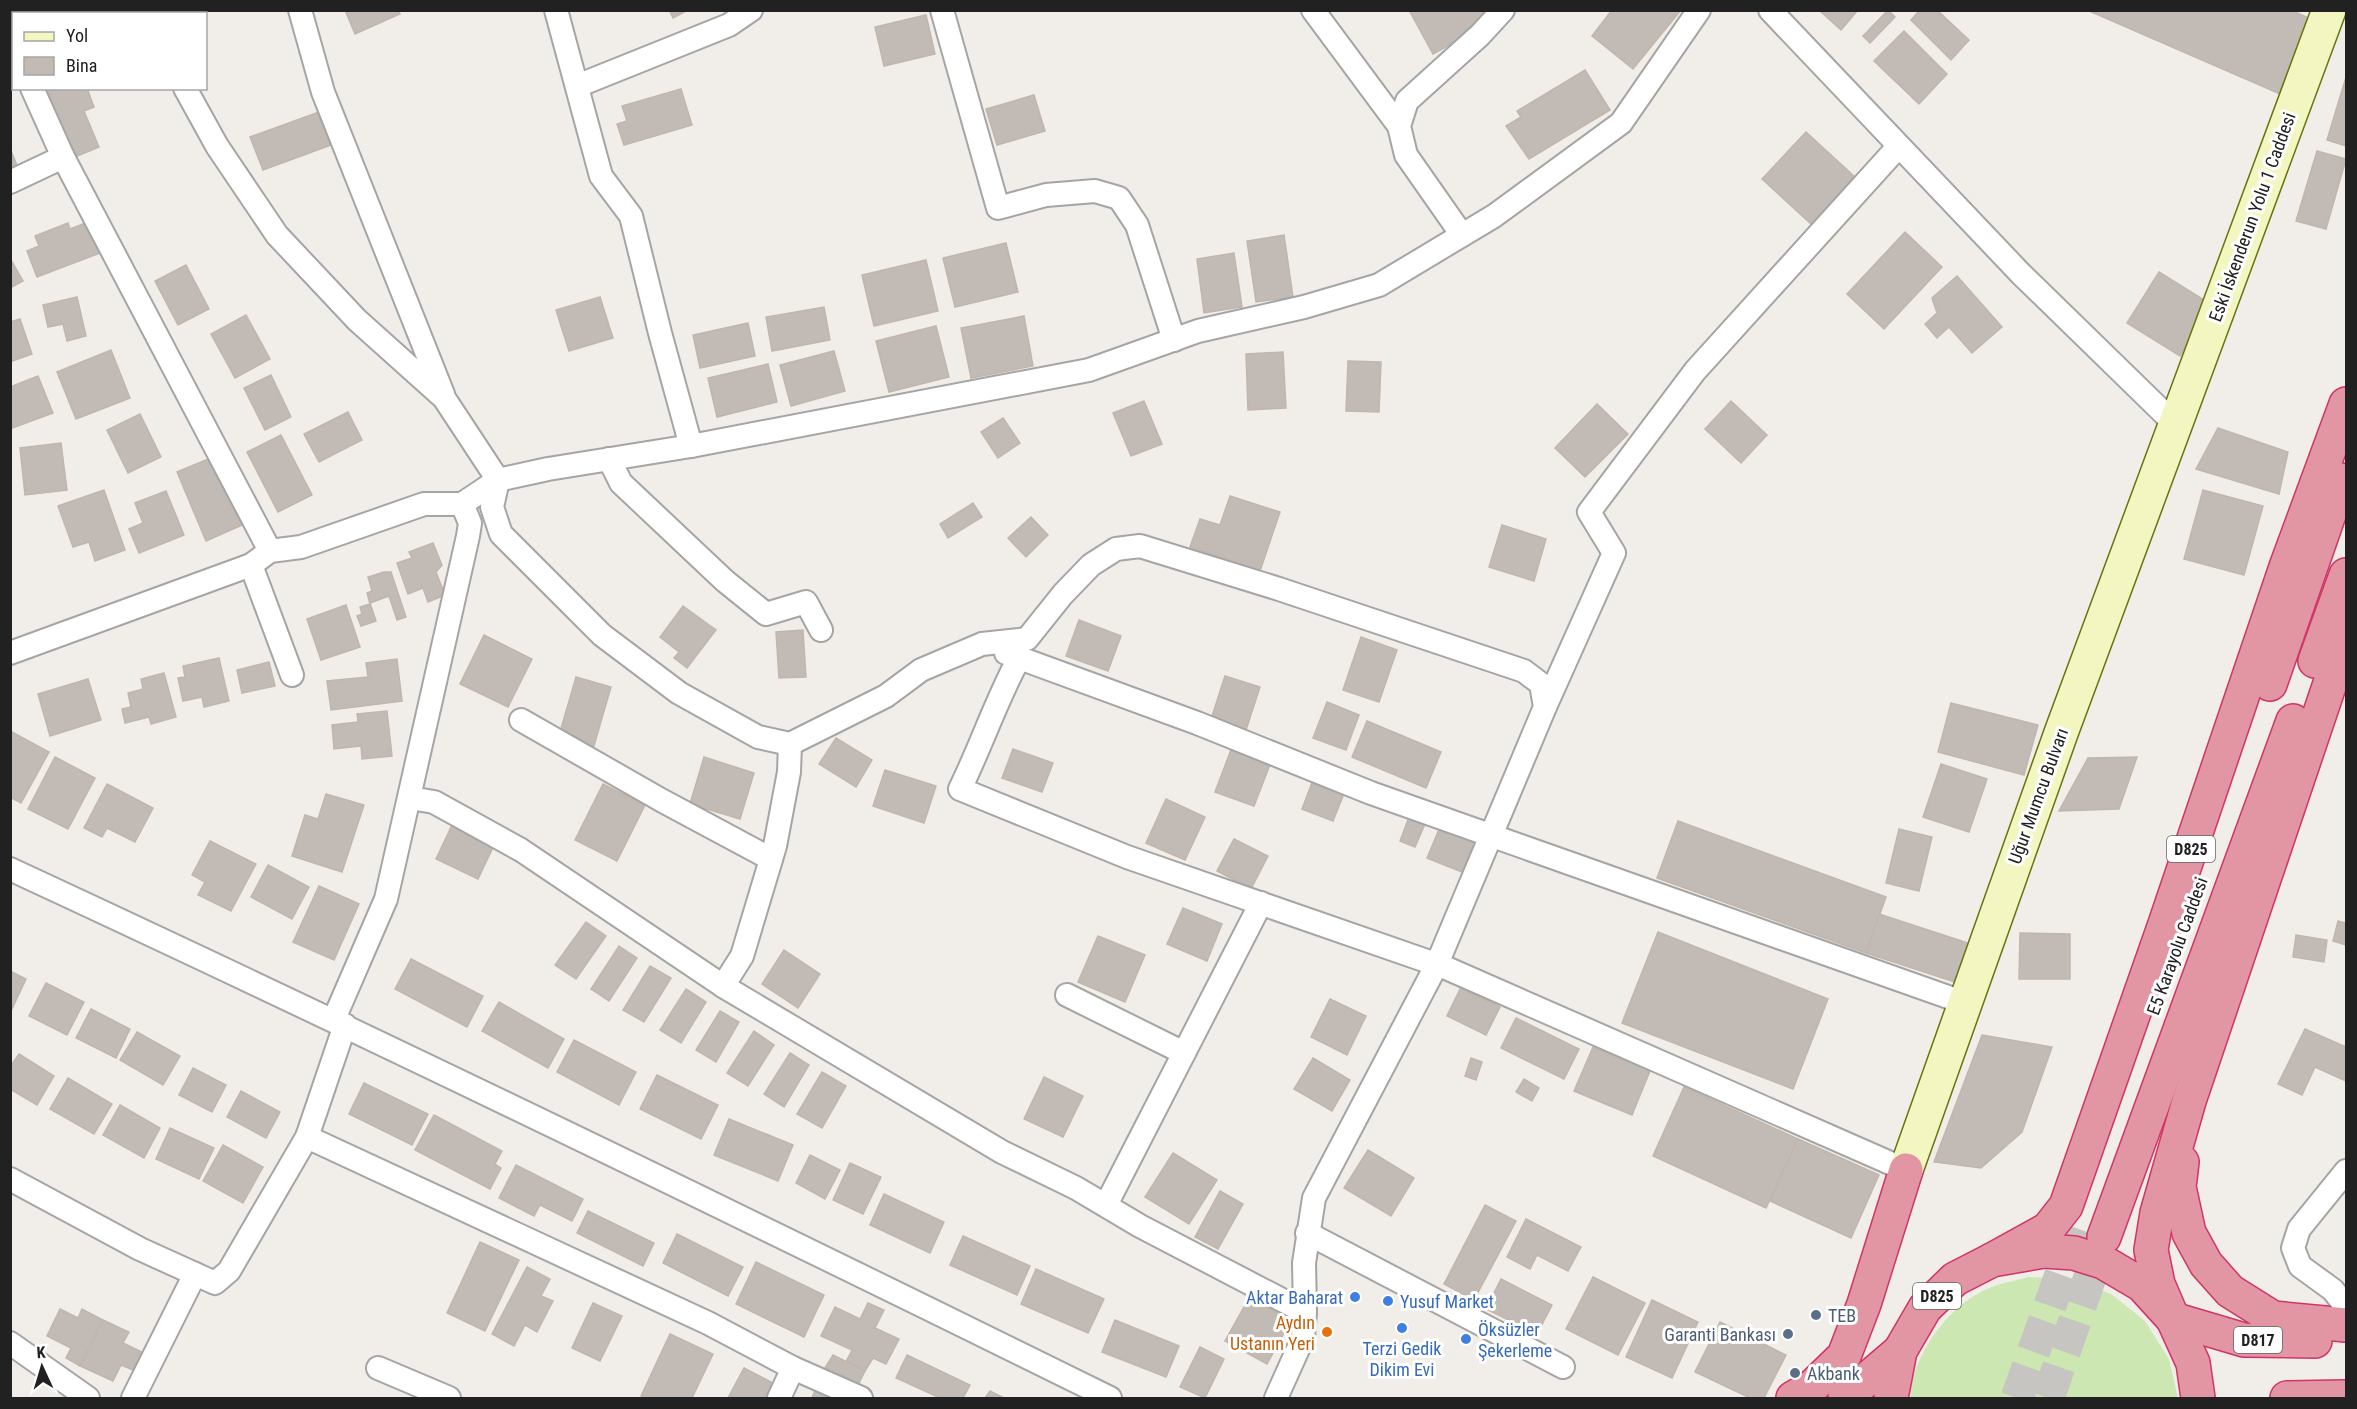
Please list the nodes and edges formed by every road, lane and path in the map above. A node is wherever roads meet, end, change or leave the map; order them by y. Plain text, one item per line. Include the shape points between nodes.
1 (300, 10) edge
2 (556, 10) edge
3 (751, 10) edge
4 (942, 10) edge
5 (1313, 10) edge
6 (1503, 10) edge
7 (1699, 10) edge
8 (1770, 10) edge
9 (2329, 10) edge
10 (577, 86) junction
11 (33, 90) edge
12 (186, 90) edge
13 (1399, 126) junction
14 (1898, 147) junction
15 (63, 157) junction
16 (10, 182) edge
17 (1462, 235) junction
18 (1174, 340) junction
19 (444, 398) junction
20 (2346, 404) edge
21 (2175, 424) junction
22 (692, 446) junction
23 (609, 459) junction
24 (2346, 464) edge
25 (498, 480) junction
26 (462, 504) junction
27 (270, 551) junction
28 (251, 565) junction
29 (2346, 575) edge
30 (821, 630) dead end
31 (2346, 636) edge
32 (982, 644) junction
33 (10, 653) edge
34 (1019, 658) junction
35 (292, 675) dead end
36 (1545, 707) junction
37 (521, 720) dead end
38 (790, 744) junction
39 (410, 798) junction
40 (1492, 836) junction
41 (771, 859) junction
42 (10, 869) edge
43 (1261, 903) junction
44 (1437, 964) junction
45 (723, 986) junction
46 (1067, 995) dead end
47 (1965, 1003) junction
48 (339, 1022) junction
49 (1184, 1053) junction
50 (2189, 1101) junction
51 (307, 1137) junction
52 (1906, 1170) junction
53 (2346, 1171) edge
54 (10, 1179) edge
55 (1106, 1205) junction
56 (1307, 1233) junction
57 (1992, 1260) junction
58 (195, 1274) junction
59 (2346, 1307) edge
60 (1305, 1312) junction
61 (2173, 1319) junction
62 (2346, 1324) edge
63 (2346, 1341) edge
64 (10, 1343) edge
65 (1900, 1351) junction
66 (1563, 1367) dead end
67 (378, 1368) dead end
68 (793, 1368) junction
69 (2346, 1397) edge
70 (88, 1398) edge
71 (133, 1398) edge
72 (449, 1398) edge
73 (779, 1398) edge
74 (861, 1398) edge
75 (1110, 1398) edge
76 (1276, 1398) edge
77 (1793, 1398) edge
78 (1845, 1398) edge
79 (1891, 1398) edge
80 (2198, 1398) edge
81 (2287, 1398) edge

1 - 19 street via 323,92
2 - 10 street
3 - 10 street via 729,25
4 - 18 street via 998,208 1055,194 1095,191 1119,198 1137,225
5 - 13 street
6 - 13 street via 1407,101
7 - 17 street via 1622,123
8 - 14 street
9 - 21 street, Eski İskenderun Yolu 1 Caddesi
10 - 22 street via 601,176 631,216
11 - 15 street
12 - 19 street via 217,146 277,235 357,320
13 - 17 street via 1406,155
14 - 21 street
14 - 36 street via 1695,371 1589,512 1614,553
15 - 16 street
15 - 27 street
17 - 18 street via 1379,285
18 - 22 street via 1089,370
19 - 25 street
20 - 57 highway, D825 via 2282,578 2066,1206 2048,1229
21 - 47 street, Uğur Mumcu Bulvarı
22 - 23 street
23 - 25 street
23 - 30 street via 621,483 766,615 806,602
24 - 29 highway, E5 Karayolu Caddesi via 2091,1230
25 - 26 street
25 - 38 street via 492,507 501,534 602,635 679,693 758,737
26 - 27 street via 424,504 301,547
26 - 39 street via 470,524 468,536
27 - 28 street
28 - 33 street
28 - 35 street
31 - 50 highway
32 - 34 street
32 - 36 street via 1026,639 1091,565 1116,549 1140,546 1524,671 1541,684
32 - 38 street via 921,670 886,696
34 - 40 street
34 - 43 street via 960,789 1127,856
36 - 40 street
37 - 41 street
38 - 41 street via 789,772
39 - 45 street via 435,802 521,849
39 - 48 street via 386,899
40 - 44 street
40 - 47 street
41 - 45 street via 742,956
42 - 48 street
43 - 44 street
43 - 49 street
44 - 52 street
44 - 56 street via 1314,1198
45 - 55 street via 1002,1152
46 - 49 street
47 - 52 street, Uğur Mumcu Bulvarı
48 - 51 street
48 - 75 street
49 - 55 street
50 - 61 highway via 2157,1213 2151,1250 2158,1284
50 - 62 highway via 2179,1187 2189,1233 2206,1264 2230,1291 2273,1318
51 - 58 street via 229,1271 215,1282
51 - 68 street via 708,1323
52 - 77 highway via 1844,1356 1812,1387
53 - 59 street via 2299,1229 2293,1248 2300,1266 2333,1290
54 - 58 street
55 - 60 street
56 - 60 street
56 - 66 street
57 - 61 highway via 2044,1251 2074,1253 2103,1262 2142,1285
57 - 65 highway, D825 via 1955,1279 1925,1308
58 - 71 street
60 - 76 street via 1303,1338
61 - 63 highway, D817 via 2244,1340
61 - 80 highway via 2193,1363
64 - 70 street
65 - 78 highway, D825
65 - 79 highway
67 - 72 street
68 - 73 street
68 - 74 street
69 - 81 highway

